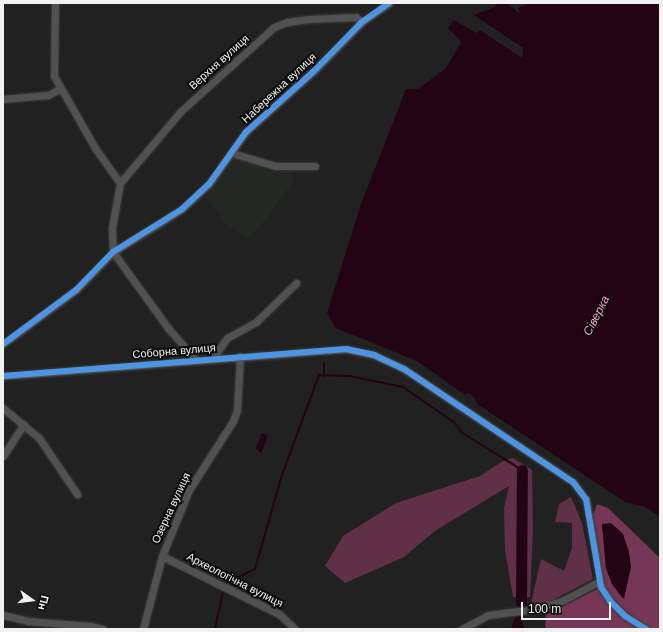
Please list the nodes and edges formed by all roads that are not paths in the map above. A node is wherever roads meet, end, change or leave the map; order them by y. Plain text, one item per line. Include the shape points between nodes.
1 (55, 3) edge
2 (389, 3) edge
3 (362, 22) junction
4 (60, 89) junction
5 (3, 99) edge
6 (232, 153) junction
7 (315, 166) dead end
8 (120, 183) junction
9 (113, 252) junction
10 (296, 283) dead end
11 (3, 344) edge
12 (240, 356) junction
13 (212, 358) junction
14 (195, 359) junction
15 (3, 376) edge
16 (3, 408) edge
17 (24, 424) junction
18 (3, 456) edge
19 (77, 494) dead end
20 (162, 556) junction
21 (600, 581) junction
22 (3, 615) edge
23 (103, 629) edge
24 (143, 629) edge
25 (295, 629) edge
26 (462, 629) edge
27 (646, 629) edge

1 - 4 street via 54,76
2 - 3 street, Набережна вулиця
3 - 6 street, Набережна вулиця via 314,71 246,132
3 - 8 street, Верхня вулиця via 356,17 309,19 274,27 180,112
4 - 5 street via 48,95
4 - 8 street via 95,148
6 - 7 street via 276,166
6 - 9 street, Набережна вулиця via 209,184 182,209
8 - 9 street via 112,228
9 - 11 street, Набережна вулиця via 76,290
9 - 14 street via 168,328
10 - 13 street via 256,322 227,338
12 - 13 street, Соборна вулиця
12 - 20 street, Озерна вулиця via 233,421 189,490
12 - 21 street, Соборна вулиця via 346,348 374,355 404,369 573,482 586,499
13 - 14 street, Соборна вулиця
14 - 15 street, Соборна вулиця
16 - 17 street
17 - 18 street
17 - 19 street via 48,448
20 - 24 street, Озерна вулиця
20 - 25 street, Археологічна вулиця via 279,614
21 - 26 street via 564,600 535,609 488,615
21 - 27 street, Соборна вулиця via 610,601 625,616
22 - 23 street via 28,621

